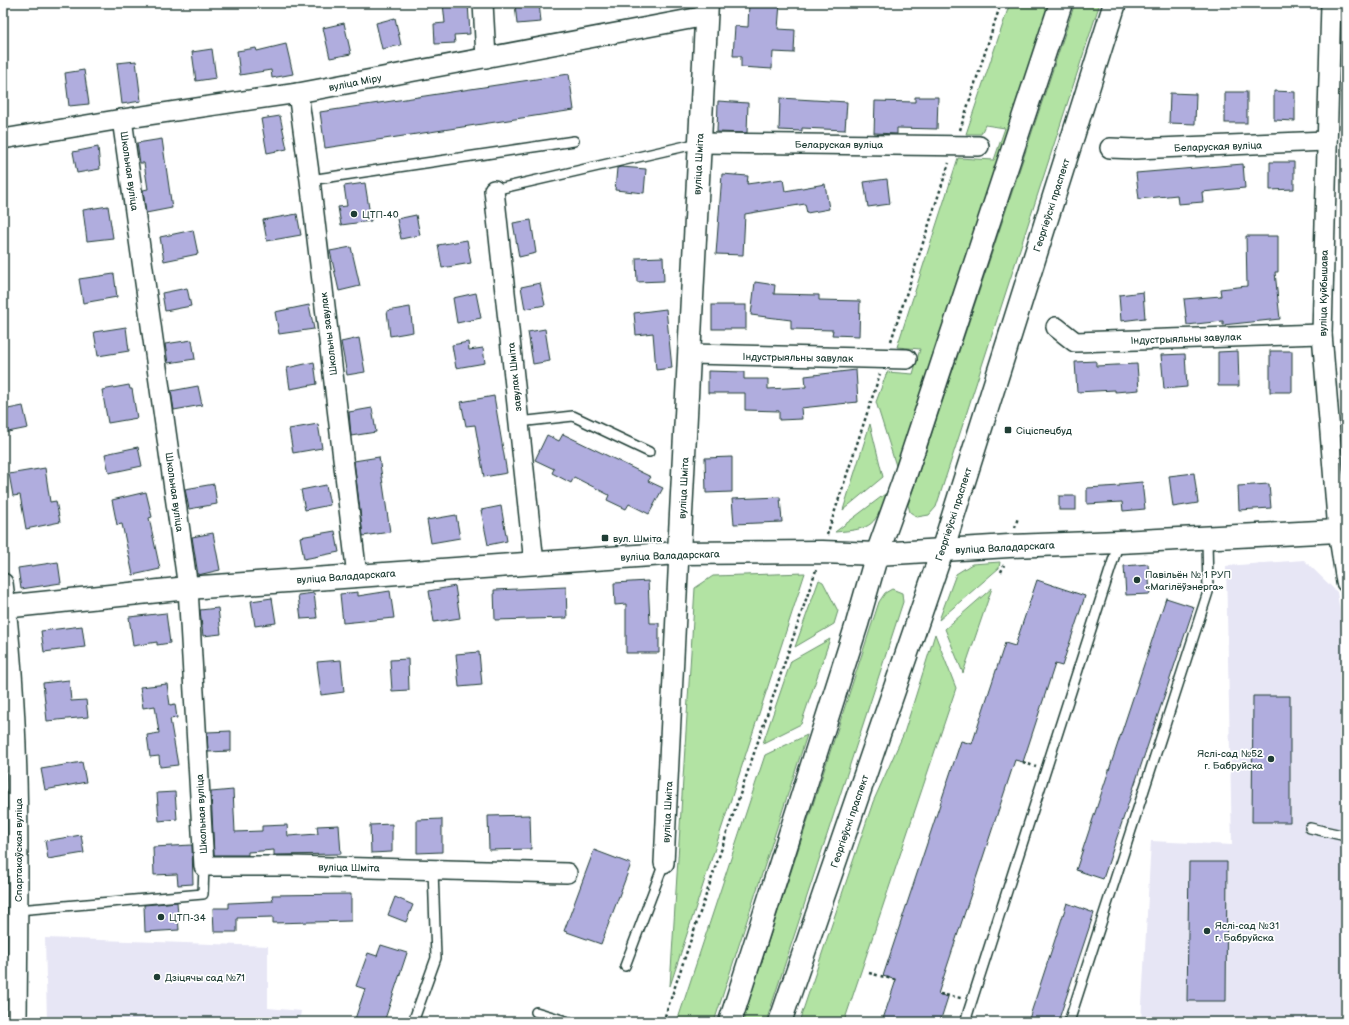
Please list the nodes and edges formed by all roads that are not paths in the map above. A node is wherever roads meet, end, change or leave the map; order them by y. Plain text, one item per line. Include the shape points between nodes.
1 (483, 3) edge
2 (1061, 3) edge
3 (1115, 3) edge
4 (1331, 3) edge
5 (706, 9) edge
6 (486, 58) junction
7 (298, 93) junction
8 (122, 119) junction
9 (3, 140) edge
10 (574, 140) dead end
11 (1326, 141) junction
12 (699, 143) junction
13 (979, 146) dead end
14 (1110, 148) dead end
15 (310, 180) junction
16 (494, 190) joint
17 (1056, 327) dead end
18 (1322, 334) junction
19 (690, 354) junction
20 (906, 359) dead end
21 (519, 422) junction
22 (649, 452) dead end
23 (1341, 508) edge
24 (1338, 531) junction
25 (1207, 538) junction
26 (1119, 542) junction
27 (942, 551) junction
28 (679, 553) junction
29 (877, 554) junction
30 (534, 563) junction
31 (357, 576) junction
32 (1346, 582) edge
33 (3, 583) edge
34 (188, 588) junction
35 (5, 607) edge
36 (11, 821) edge
37 (1310, 828) dead end
38 (1346, 836) edge
39 (664, 863) joint
40 (204, 866) junction
41 (433, 869) junction
42 (567, 872) dead end
43 (18, 910) junction
44 (626, 966) dead end
45 (536, 1012) dead end
46 (17, 1022) edge
47 (413, 1022) edge
48 (569, 1022) edge
49 (730, 1022) edge
50 (780, 1022) edge
51 (964, 1022) edge
52 (1069, 1022) edge

1 - 6 street
2 - 29 main road
3 - 27 main road, Георгіеўскі праспект
4 - 11 street, вуліца Куйбышава
5 - 6 street, вуліца Міру
5 - 12 main road, вуліца Шміта
6 - 7 street, вуліца Міру
7 - 8 street, вуліца Міру
7 - 15 street, Школьны завулак
8 - 9 street, вуліца Міру
8 - 34 street, Школьная вуліца
10 - 15 lane
11 - 14 street, Беларуская вуліца
11 - 18 street, вуліца Куйбышава
12 - 13 street, Беларуская вуліца
12 - 16 lane
12 - 19 main road, вуліца Шміта
15 - 31 street, Школьны завулак
16 - 21 street, завулак Шміта
17 - 18 street, Індустрыяльны завулак via 1075,342
18 - 23 street, вуліца Куйбышава
19 - 20 street, Індустрыяльны завулак
19 - 28 main road, вуліца Шміта
21 - 22 lane via 573,416
21 - 30 street, завулак Шміта
23 - 24 street, вуліца Куйбышава
24 - 25 main road, вуліца Валадарскага
24 - 32 street, вуліца Куйбышава
25 - 26 main road, вуліца Валадарскага
25 - 52 lane via 1208,592
26 - 27 main road, вуліца Валадарскага
26 - 51 lane
27 - 29 main road, вуліца Валадарскага
27 - 50 main road, Георгіеўскі праспект
28 - 29 main road, вуліца Валадарскага
28 - 30 main road, вуліца Валадарскага
28 - 39 street, вуліца Шміта
29 - 49 main road via 858,624
30 - 31 main road, вуліца Валадарскага
31 - 34 main road, вуліца Валадарскага
33 - 35 street, Спартакаўская вуліца
34 - 35 main road, вуліца Валадарскага
34 - 40 street, Школьная вуліца
35 - 36 street, Спартакаўская вуліца via 14,713
36 - 43 street, Спартакаўская вуліца
37 - 38 lane
39 - 44 lane, вуліца Шміта
40 - 41 street, вуліца Шміта
40 - 43 lane via 203,894
41 - 42 street, вуліца Шміта
41 - 47 lane via 436,958
43 - 46 street, Спартакаўская вуліца
45 - 48 lane

